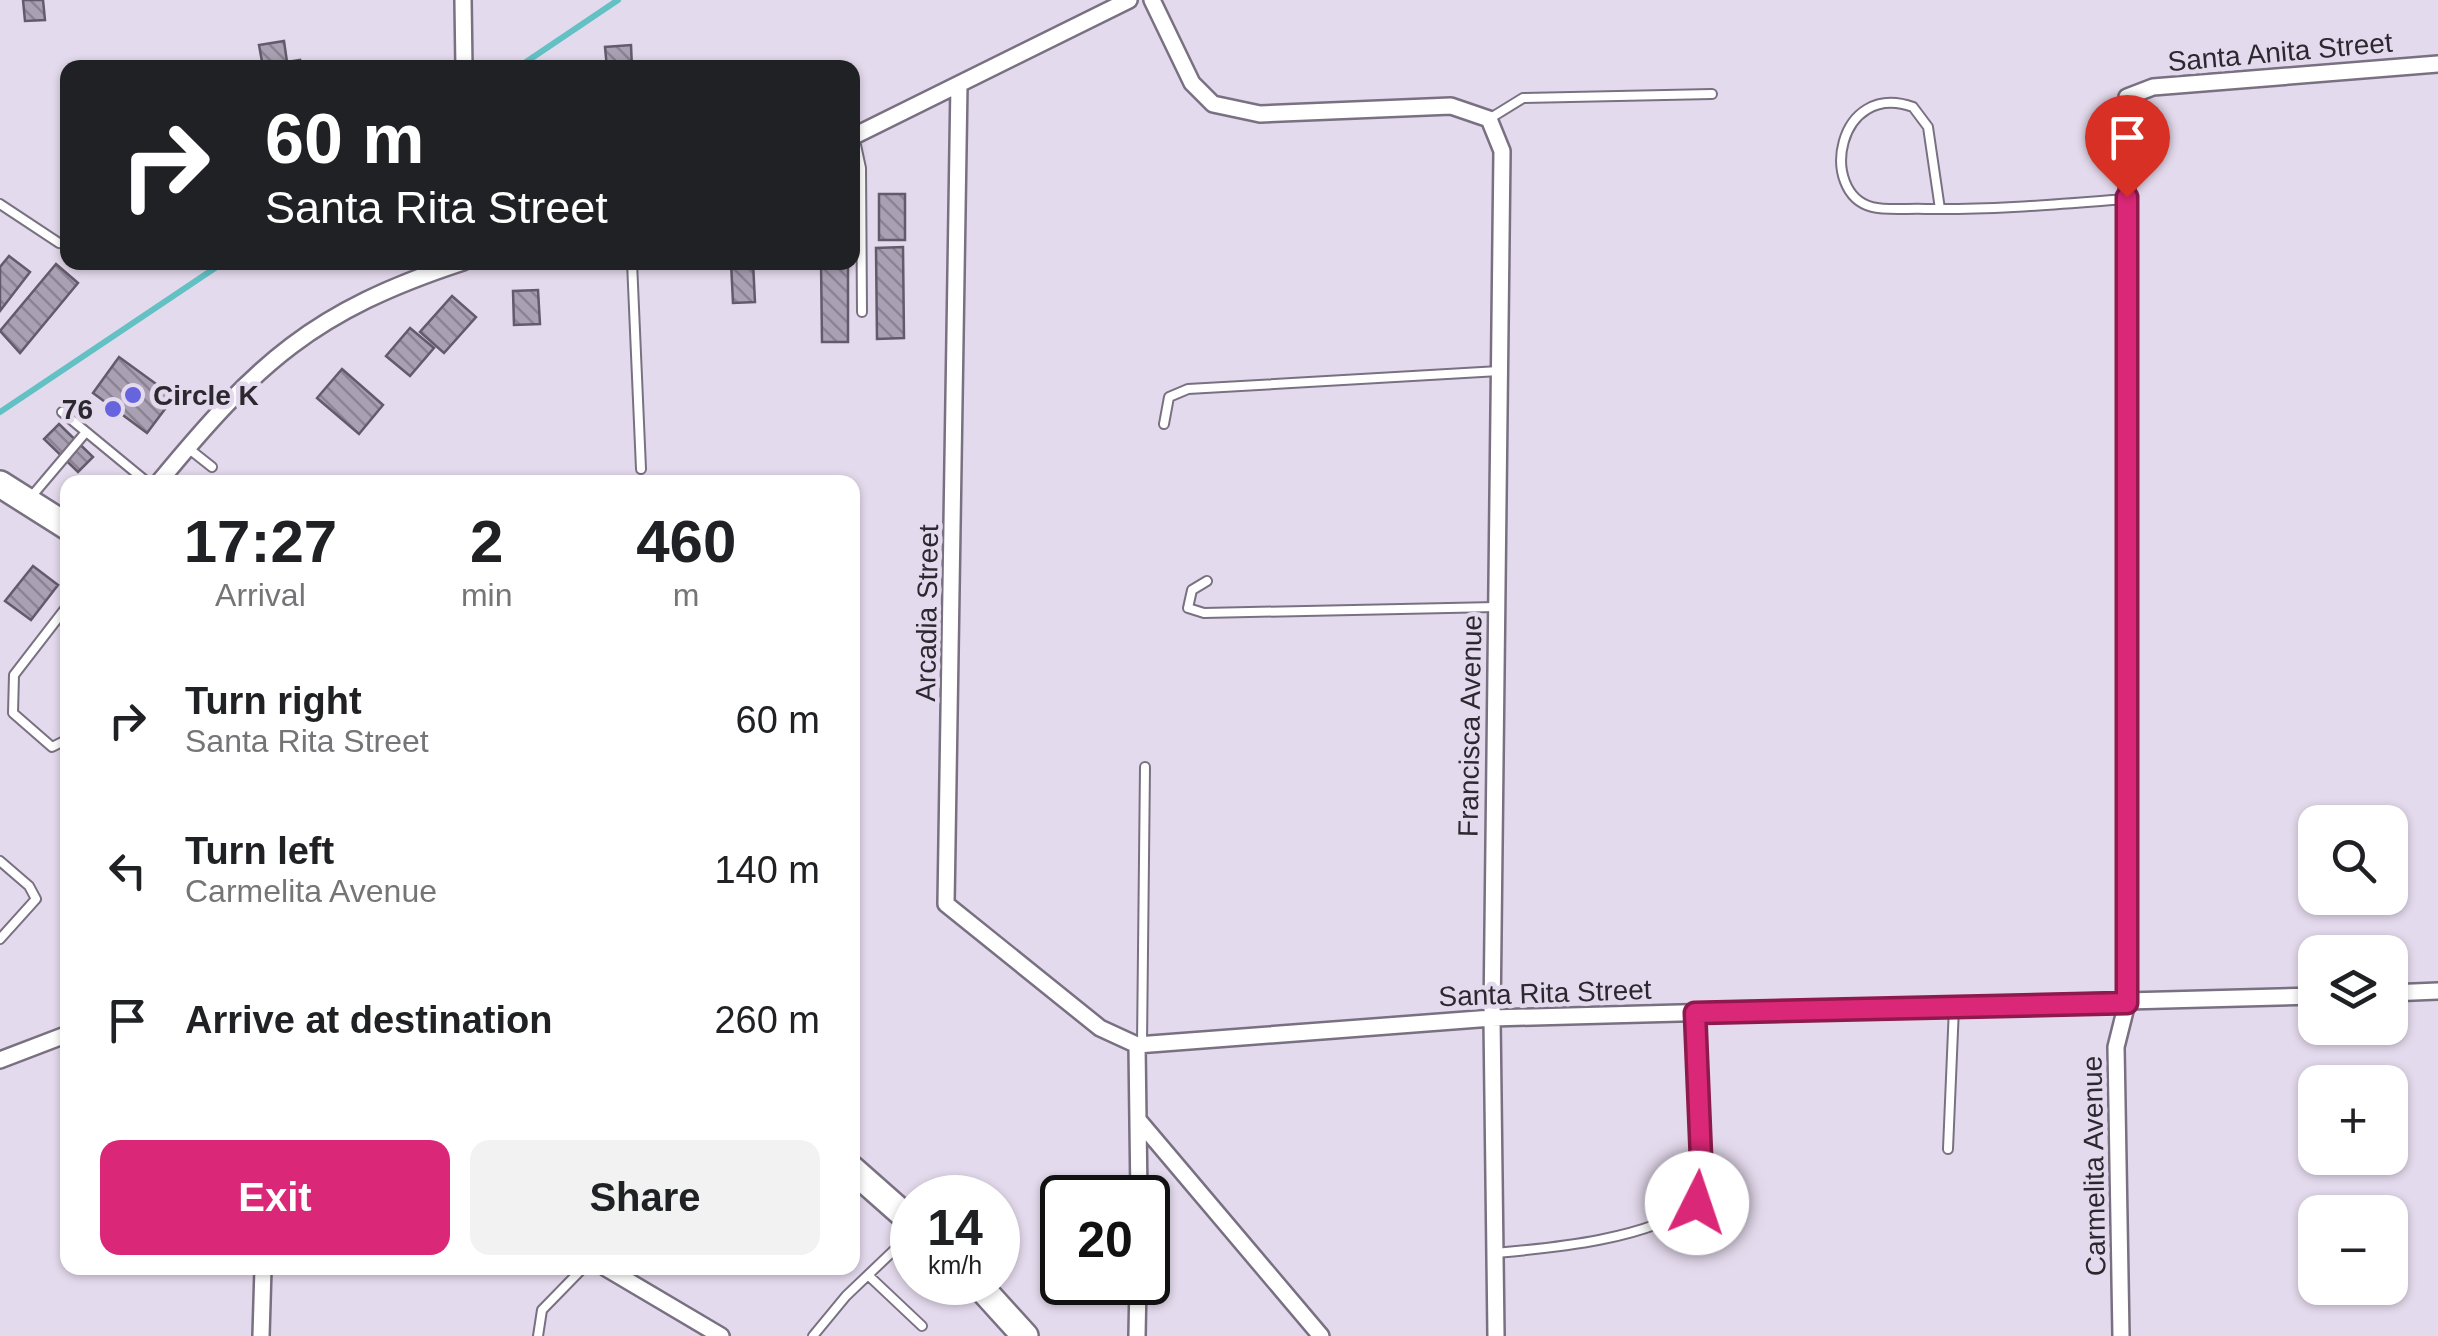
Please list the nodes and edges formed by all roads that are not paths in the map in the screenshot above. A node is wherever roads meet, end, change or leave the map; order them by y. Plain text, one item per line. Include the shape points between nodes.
1 (463, 0) edge
2 (1129, 0) edge
3 (1152, 0) edge
4 (464, 60) edge
5 (2438, 64) edge
6 (960, 84) junction
7 (1712, 94) dead end
8 (2127, 97) joint
9 (1488, 118) junction
10 (860, 133) edge
11 (860, 163) edge
12 (2127, 200) junction
13 (0, 204) edge
14 (1940, 209) junction
15 (59, 243) dead end
16 (439, 270) edge
17 (632, 270) edge
18 (862, 312) dead end
19 (1499, 371) junction
20 (62, 412) dead end
21 (1164, 424) dead end
22 (86, 432) junction
23 (188, 448) junction
24 (212, 467) dead end
25 (640, 469) dead end
26 (138, 475) edge
27 (165, 475) edge
28 (0, 484) edge
29 (28, 502) junction
30 (60, 522) edge
31 (1207, 582) dead end
32 (1496, 607) junction
33 (60, 615) edge
34 (60, 743) edge
35 (1145, 767) dead end
36 (0, 861) edge
37 (0, 939) edge
38 (2438, 991) edge
39 (2408, 992) edge
40 (2298, 997) edge
41 (2127, 1003) junction
42 (1954, 1007) junction
43 (1695, 1013) junction
44 (1492, 1018) junction
45 (60, 1037) edge
46 (1140, 1044) junction
47 (0, 1060) edge
48 (1140, 1122) junction
49 (1948, 1149) dead end
50 (1139, 1175) edge
51 (860, 1176) edge
52 (890, 1203) edge
53 (1495, 1254) junction
54 (890, 1255) edge
55 (263, 1275) edge
56 (575, 1275) edge
57 (618, 1275) edge
58 (869, 1276) junction
59 (997, 1305) edge
60 (1137, 1305) edge
61 (922, 1326) dead end
62 (261, 1336) edge
63 (538, 1336) edge
64 (721, 1336) edge
65 (812, 1336) edge
66 (1025, 1336) edge
67 (1136, 1336) edge
68 (1321, 1336) edge
69 (1496, 1336) edge
70 (2121, 1336) edge

1 - 4 street
2 - 6 street
3 - 9 street via 1192,82 1213,104 1260,114 1450,106
5 - 8 street, Santa Anita Street via 2153,87
6 - 10 street
6 - 46 street, Arcadia Street via 946,904 1100,1028
7 - 9 lane via 1523,98
8 - 12 street, Carmelita Avenue
9 - 19 street, Francisca Avenue via 1502,151
11 - 18 lane
12 - 14 lane
12 - 41 street, Carmelita Avenue
13 - 15 lane
14 - 14 lane via 1873,208 1858,200 1844,180 1842,132 1852,120 1886,102 1913,107 1928,127
16 - 23 street via 327,318 231,396
17 - 25 lane
19 - 21 lane via 1188,389 1169,397
19 - 32 street, Francisca Avenue
20 - 22 lane
22 - 26 lane
22 - 29 lane
23 - 24 lane
23 - 27 street
28 - 29 main road
29 - 30 main road
31 - 32 lane via 1192,590 1188,608 1204,613
32 - 44 street, Francisca Avenue
33 - 34 lane via 14,675 13,713 52,747
35 - 46 lane
36 - 37 lane via 36,899
38 - 39 street
40 - 41 street, Santa Rita Street
41 - 42 street, Santa Rita Street
41 - 70 street, Carmelita Avenue via 2116,1047
42 - 43 street, Santa Rita Street
42 - 49 lane
43 - 44 street, Santa Rita Street
43 - 53 lane via 1702,1182 1697,1203 1660,1223
44 - 46 street, Santa Rita Street
44 - 53 street, Francisca Avenue
45 - 47 street
46 - 48 street
48 - 50 street
48 - 68 street
51 - 52 main road
53 - 69 street, Francisca Avenue
54 - 58 lane
55 - 62 street
56 - 63 lane via 542,1310
57 - 64 street
58 - 61 lane
58 - 65 lane
59 - 66 main road
60 - 67 street

